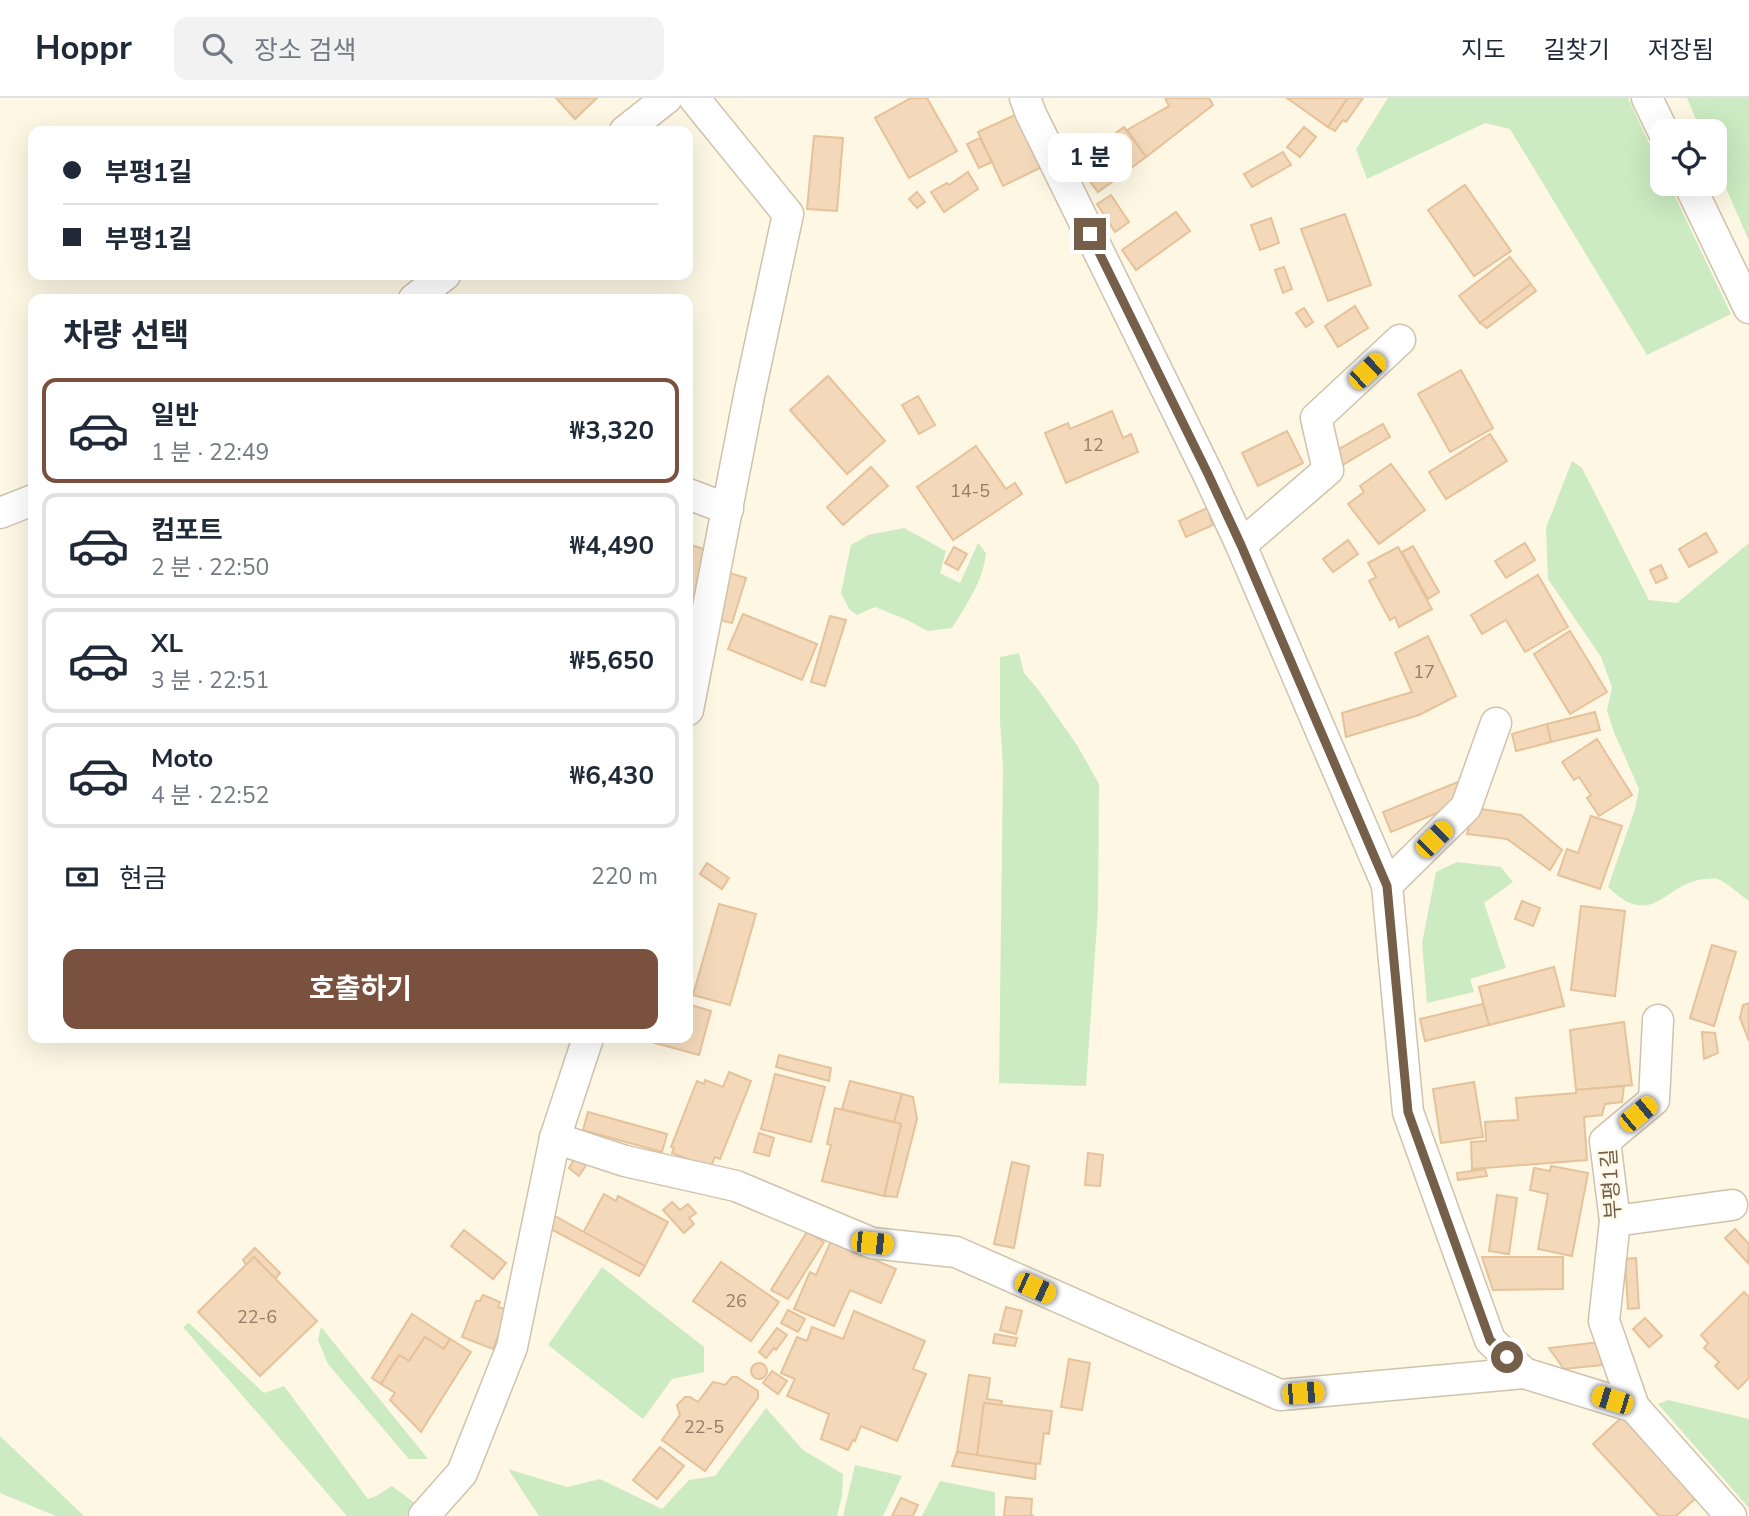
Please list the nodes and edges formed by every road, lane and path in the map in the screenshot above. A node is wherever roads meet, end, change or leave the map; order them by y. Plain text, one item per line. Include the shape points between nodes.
1 (667, 98) edge
2 (694, 98) edge
3 (1025, 98) edge
4 (1647, 98) edge
5 (1657, 119) edge
6 (631, 126) edge
7 (1695, 196) edge
8 (439, 280) edge
9 (420, 294) edge
10 (1749, 308) edge
11 (1400, 340) dead end
12 (693, 496) edge
13 (28, 502) edge
14 (727, 509) junction
15 (0, 513) edge
16 (1241, 545) junction
17 (693, 684) edge
18 (1496, 723) dead end
19 (1387, 886) junction
20 (1658, 1020) dead end
21 (586, 1043) edge
22 (555, 1138) junction
23 (1732, 1205) dead end
24 (1615, 1221) junction
25 (1524, 1373) junction
26 (1634, 1407) junction
27 (424, 1516) edge
28 (1731, 1516) edge

1 - 6 street
2 - 14 street via 788,214
3 - 16 street
4 - 5 street
7 - 10 street
8 - 9 street
11 - 16 street via 1316,418 1328,470
12 - 14 street
13 - 15 street
14 - 17 street
16 - 19 street
18 - 19 street via 1466,807
19 - 25 street via 1408,1112 1490,1340
20 - 24 street, 부평1길 via 1654,1100 1605,1141
21 - 22 street
22 - 25 street via 625,1161 736,1186 872,1243 956,1252 1280,1395
22 - 27 street via 512,1347 462,1473
23 - 24 street
24 - 26 street, 부평1길 via 1604,1321
25 - 26 street
26 - 28 street, 부평1길

